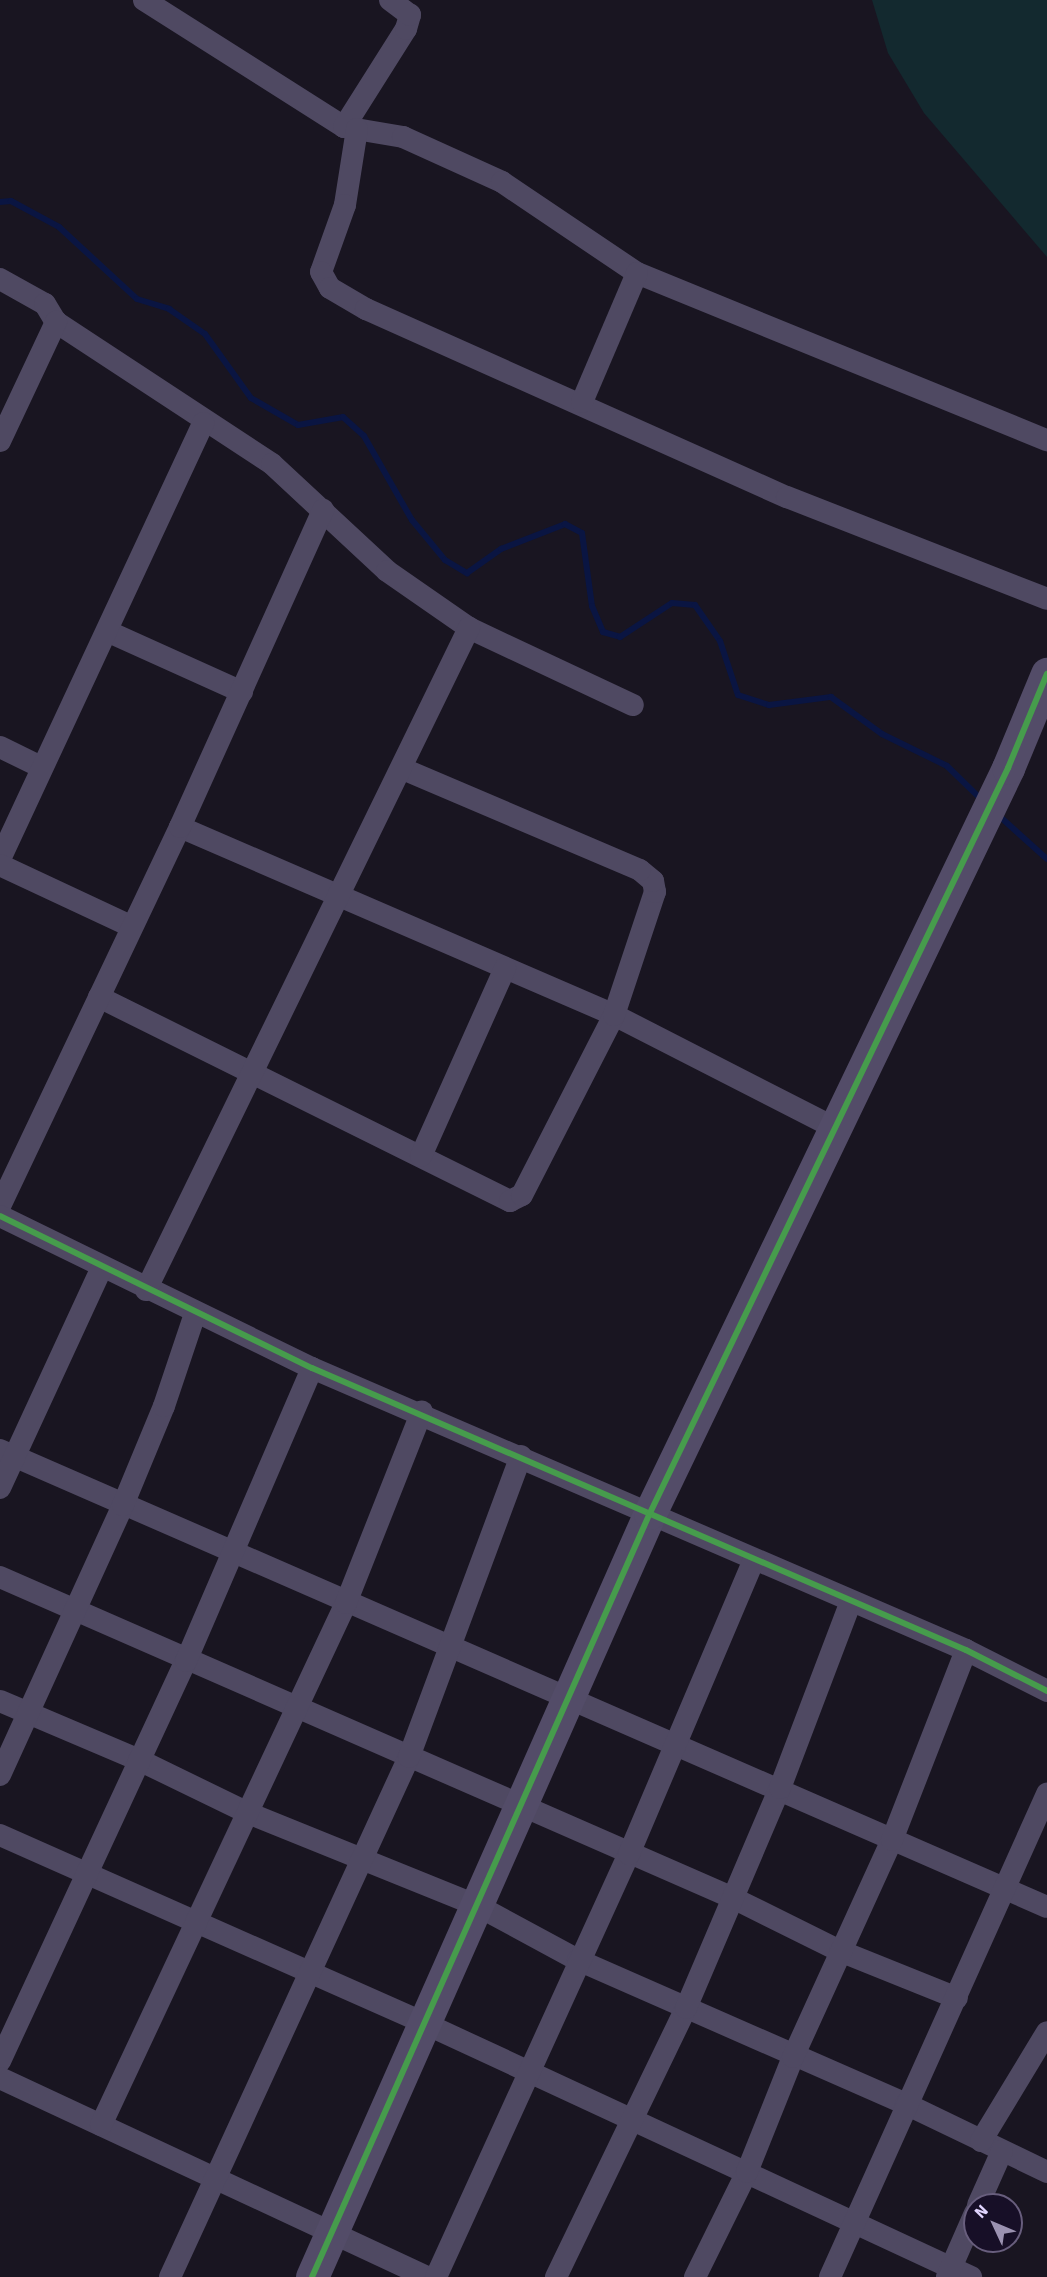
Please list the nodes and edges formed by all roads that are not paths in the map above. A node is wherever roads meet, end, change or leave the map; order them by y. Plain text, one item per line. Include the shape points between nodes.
1 (144, 0) edge
2 (390, 0) edge
3 (351, 128) junction
4 (637, 273) junction
5 (0, 279) edge
6 (56, 322) junction
7 (582, 402) junction
8 (203, 423) junction
9 (1047, 440) edge
10 (0, 441) edge
11 (323, 510) junction
12 (1047, 598) edge
13 (470, 628) junction
14 (109, 632) junction
15 (1047, 674) edge
16 (242, 692) junction
17 (633, 705) dead end
18 (0, 747) edge
19 (39, 766) junction
20 (403, 769) junction
21 (180, 827) junction
22 (0, 859) edge
23 (0, 865) edge
24 (342, 895) junction
25 (130, 926) junction
26 (505, 968) junction
27 (99, 997) junction
28 (614, 1015) junction
29 (252, 1074) junction
30 (832, 1127) junction
31 (421, 1156) junction
32 (0, 1206) edge
33 (0, 1216) edge
34 (101, 1269) junction
35 (146, 1290) junction
36 (195, 1314) junction
37 (312, 1368) junction
38 (422, 1412) junction
39 (8, 1454) edge
40 (521, 1456) junction
41 (0, 1488) edge
42 (123, 1505) junction
43 (650, 1513) junction
44 (233, 1551) junction
45 (754, 1559) junction
46 (0, 1577) edge
47 (851, 1601) junction
48 (346, 1603) junction
49 (74, 1612) junction
50 (449, 1646) junction
51 (966, 1650) junction
52 (186, 1661) junction
53 (1047, 1691) edge
54 (0, 1701) edge
55 (569, 1702) junction
56 (295, 1707) junction
57 (27, 1713) junction
58 (673, 1746) junction
59 (409, 1757) junction
60 (139, 1760) junction
61 (0, 1775) edge
62 (780, 1788) junction
63 (1047, 1794) edge
64 (524, 1806) junction
65 (248, 1814) junction
66 (0, 1835) edge
67 (892, 1840) junction
68 (629, 1854) junction
69 (361, 1862) junction
70 (85, 1875) junction
71 (1005, 1888) junction
72 (733, 1898) junction
73 (478, 1906) junction
74 (1047, 1907) edge
75 (196, 1921) junction
76 (840, 1951) junction
77 (578, 1960) junction
78 (310, 1976) junction
79 (957, 1998) junction
80 (686, 2008) junction
81 (426, 2024) junction
82 (1047, 2032) edge
83 (793, 2057) junction
84 (0, 2061) edge
85 (529, 2074) junction
86 (0, 2078) edge
87 (906, 2104) junction
88 (632, 2121) junction
89 (101, 2125) junction
90 (981, 2141) junction
91 (1002, 2151) junction
92 (747, 2172) junction
93 (1047, 2172) edge
94 (215, 2178) junction
95 (983, 2193) edge
96 (854, 2223) junction
97 (331, 2232) junction
98 (963, 2253) edge
99 (957, 2274) edge
100 (170, 2277) edge
101 (312, 2277) edge
102 (427, 2277) edge
103 (436, 2277) edge
104 (556, 2277) edge
105 (695, 2277) edge
106 (830, 2277) edge

1 - 3 street
2 - 3 street via 410,15 406,29
3 - 4 street via 403,137 457,158 502,182
3 - 7 street via 345,205 321,279 366,309
4 - 7 street
4 - 9 street
5 - 6 street via 45,304
6 - 8 street
6 - 10 street
7 - 12 street via 787,496
8 - 11 street via 272,464
8 - 14 street
11 - 13 street via 387,571
11 - 16 street
13 - 17 street
13 - 20 street
14 - 16 street
14 - 19 street
15 - 30 street via 1008,768
16 - 21 street
18 - 19 street
19 - 22 street
20 - 24 street
20 - 28 street via 640,870 653,881 655,892
21 - 24 street
21 - 25 street
23 - 25 street
24 - 26 street
24 - 29 street
25 - 27 street
26 - 28 street
26 - 31 street
27 - 29 street
27 - 32 street
28 - 30 street
28 - 31 street via 522,1195 510,1201
29 - 31 street
29 - 35 street
30 - 43 street
33 - 34 street
34 - 35 street
34 - 39 street
35 - 36 street
36 - 37 street
36 - 42 street via 164,1407
37 - 38 street
37 - 44 street
38 - 40 street
38 - 48 street
39 - 41 street
39 - 42 street
40 - 43 street
40 - 50 street
42 - 44 street
42 - 49 street
43 - 45 street
43 - 55 street
44 - 48 street
44 - 52 street
45 - 47 street
45 - 58 street
46 - 49 street
47 - 51 street
47 - 62 street
48 - 50 street
48 - 56 street
49 - 52 street
49 - 57 street
50 - 55 street
50 - 59 street
51 - 53 street
51 - 67 street
52 - 56 street
52 - 60 street
54 - 57 street
55 - 58 street
55 - 64 street
56 - 59 street
56 - 65 street
57 - 60 street
57 - 61 street
58 - 62 street
58 - 68 street
59 - 64 street
59 - 69 street
60 - 65 street
60 - 70 street
62 - 67 street
62 - 72 street
63 - 71 street
64 - 68 street
64 - 73 street
65 - 69 street
65 - 75 street
66 - 70 street
67 - 71 street
67 - 76 street
68 - 72 street
68 - 77 street
69 - 73 street
69 - 78 street
70 - 75 street
70 - 84 street
71 - 74 street
71 - 79 street
72 - 76 street
72 - 80 street
73 - 77 street
73 - 81 street
75 - 78 street
75 - 89 street
76 - 79 street
76 - 83 street
77 - 80 street
77 - 85 street
78 - 81 street
78 - 94 street
79 - 87 street
80 - 83 street
80 - 88 street
81 - 85 street
81 - 97 street
82 - 90 street
83 - 87 street
83 - 92 street
85 - 88 street
85 - 103 street
86 - 89 street
87 - 90 street
87 - 96 street
88 - 92 street
88 - 104 street
89 - 94 street
90 - 91 street
91 - 93 street
91 - 95 street
92 - 96 street
92 - 105 street
94 - 97 street
94 - 100 street
96 - 99 street
96 - 106 street
97 - 101 street
97 - 102 street
98 - 99 street

